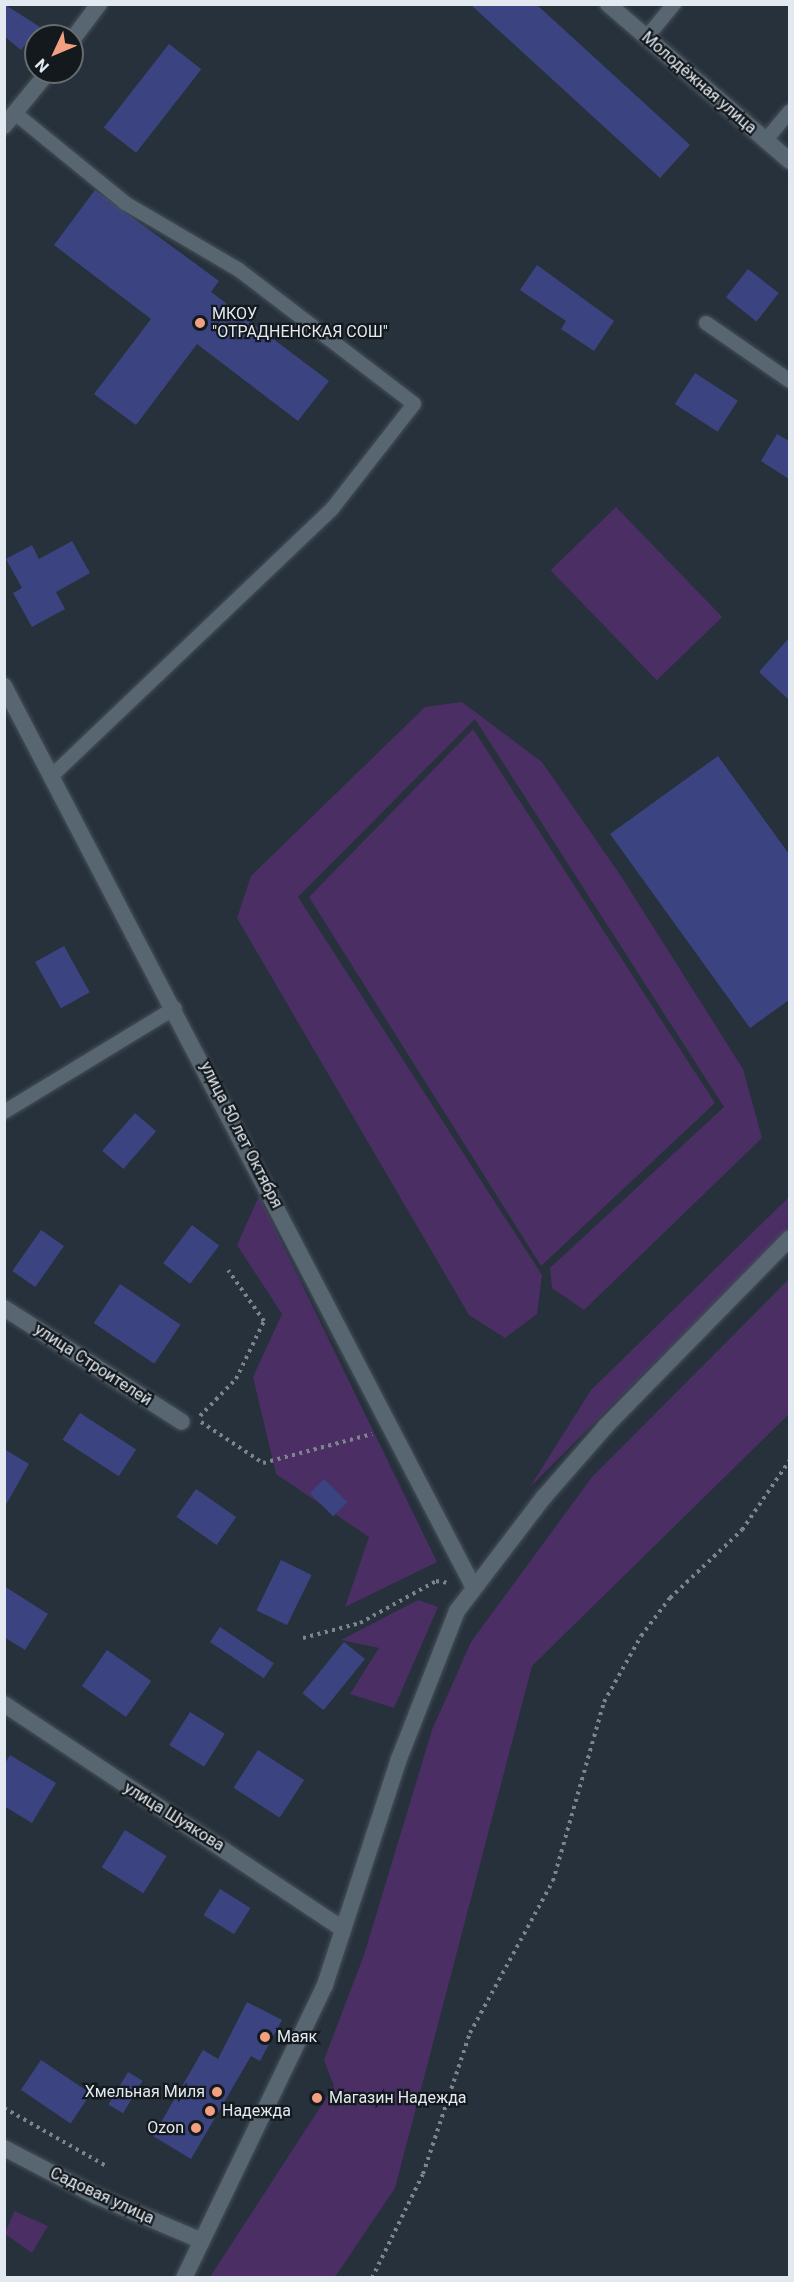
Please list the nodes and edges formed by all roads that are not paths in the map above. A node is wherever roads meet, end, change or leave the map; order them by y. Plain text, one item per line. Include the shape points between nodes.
1 (99, 4) edge
2 (608, 4) edge
3 (674, 4) edge
4 (84, 24) edge
5 (647, 37) junction
6 (38, 84) edge
7 (789, 111) edge
8 (10, 120) edge
9 (765, 141) junction
10 (789, 161) edge
11 (706, 323) dead end
12 (789, 381) edge
13 (4, 686) edge
14 (52, 776) junction
15 (175, 1008) junction
16 (4, 1112) edge
17 (789, 1238) edge
18 (4, 1308) edge
19 (189, 1420) road end
20 (473, 1586) junction
21 (4, 1704) edge
22 (343, 1929) junction
23 (4, 2148) edge
24 (202, 2241) junction
25 (184, 2277) edge

1 - 4 street
2 - 5 street, Молодёжная улица
3 - 5 lane
5 - 9 street, Молодёжная улица
6 - 8 street
7 - 9 lane
8 - 14 lane via 125,203 239,270 414,404 332,509
9 - 10 street, Молодёжная улица
11 - 12 lane
13 - 14 street, улица 50 лет Октября
14 - 15 street, улица 50 лет Октября
15 - 16 lane
15 - 20 street, улица 50 лет Октября
17 - 20 street via 651,1377
18 - 19 street, улица Строителей
20 - 22 street via 424,1689
21 - 22 street, улица Шуякова
22 - 24 street via 325,1985
23 - 24 street, Садовая улица via 96,2196
24 - 25 street

